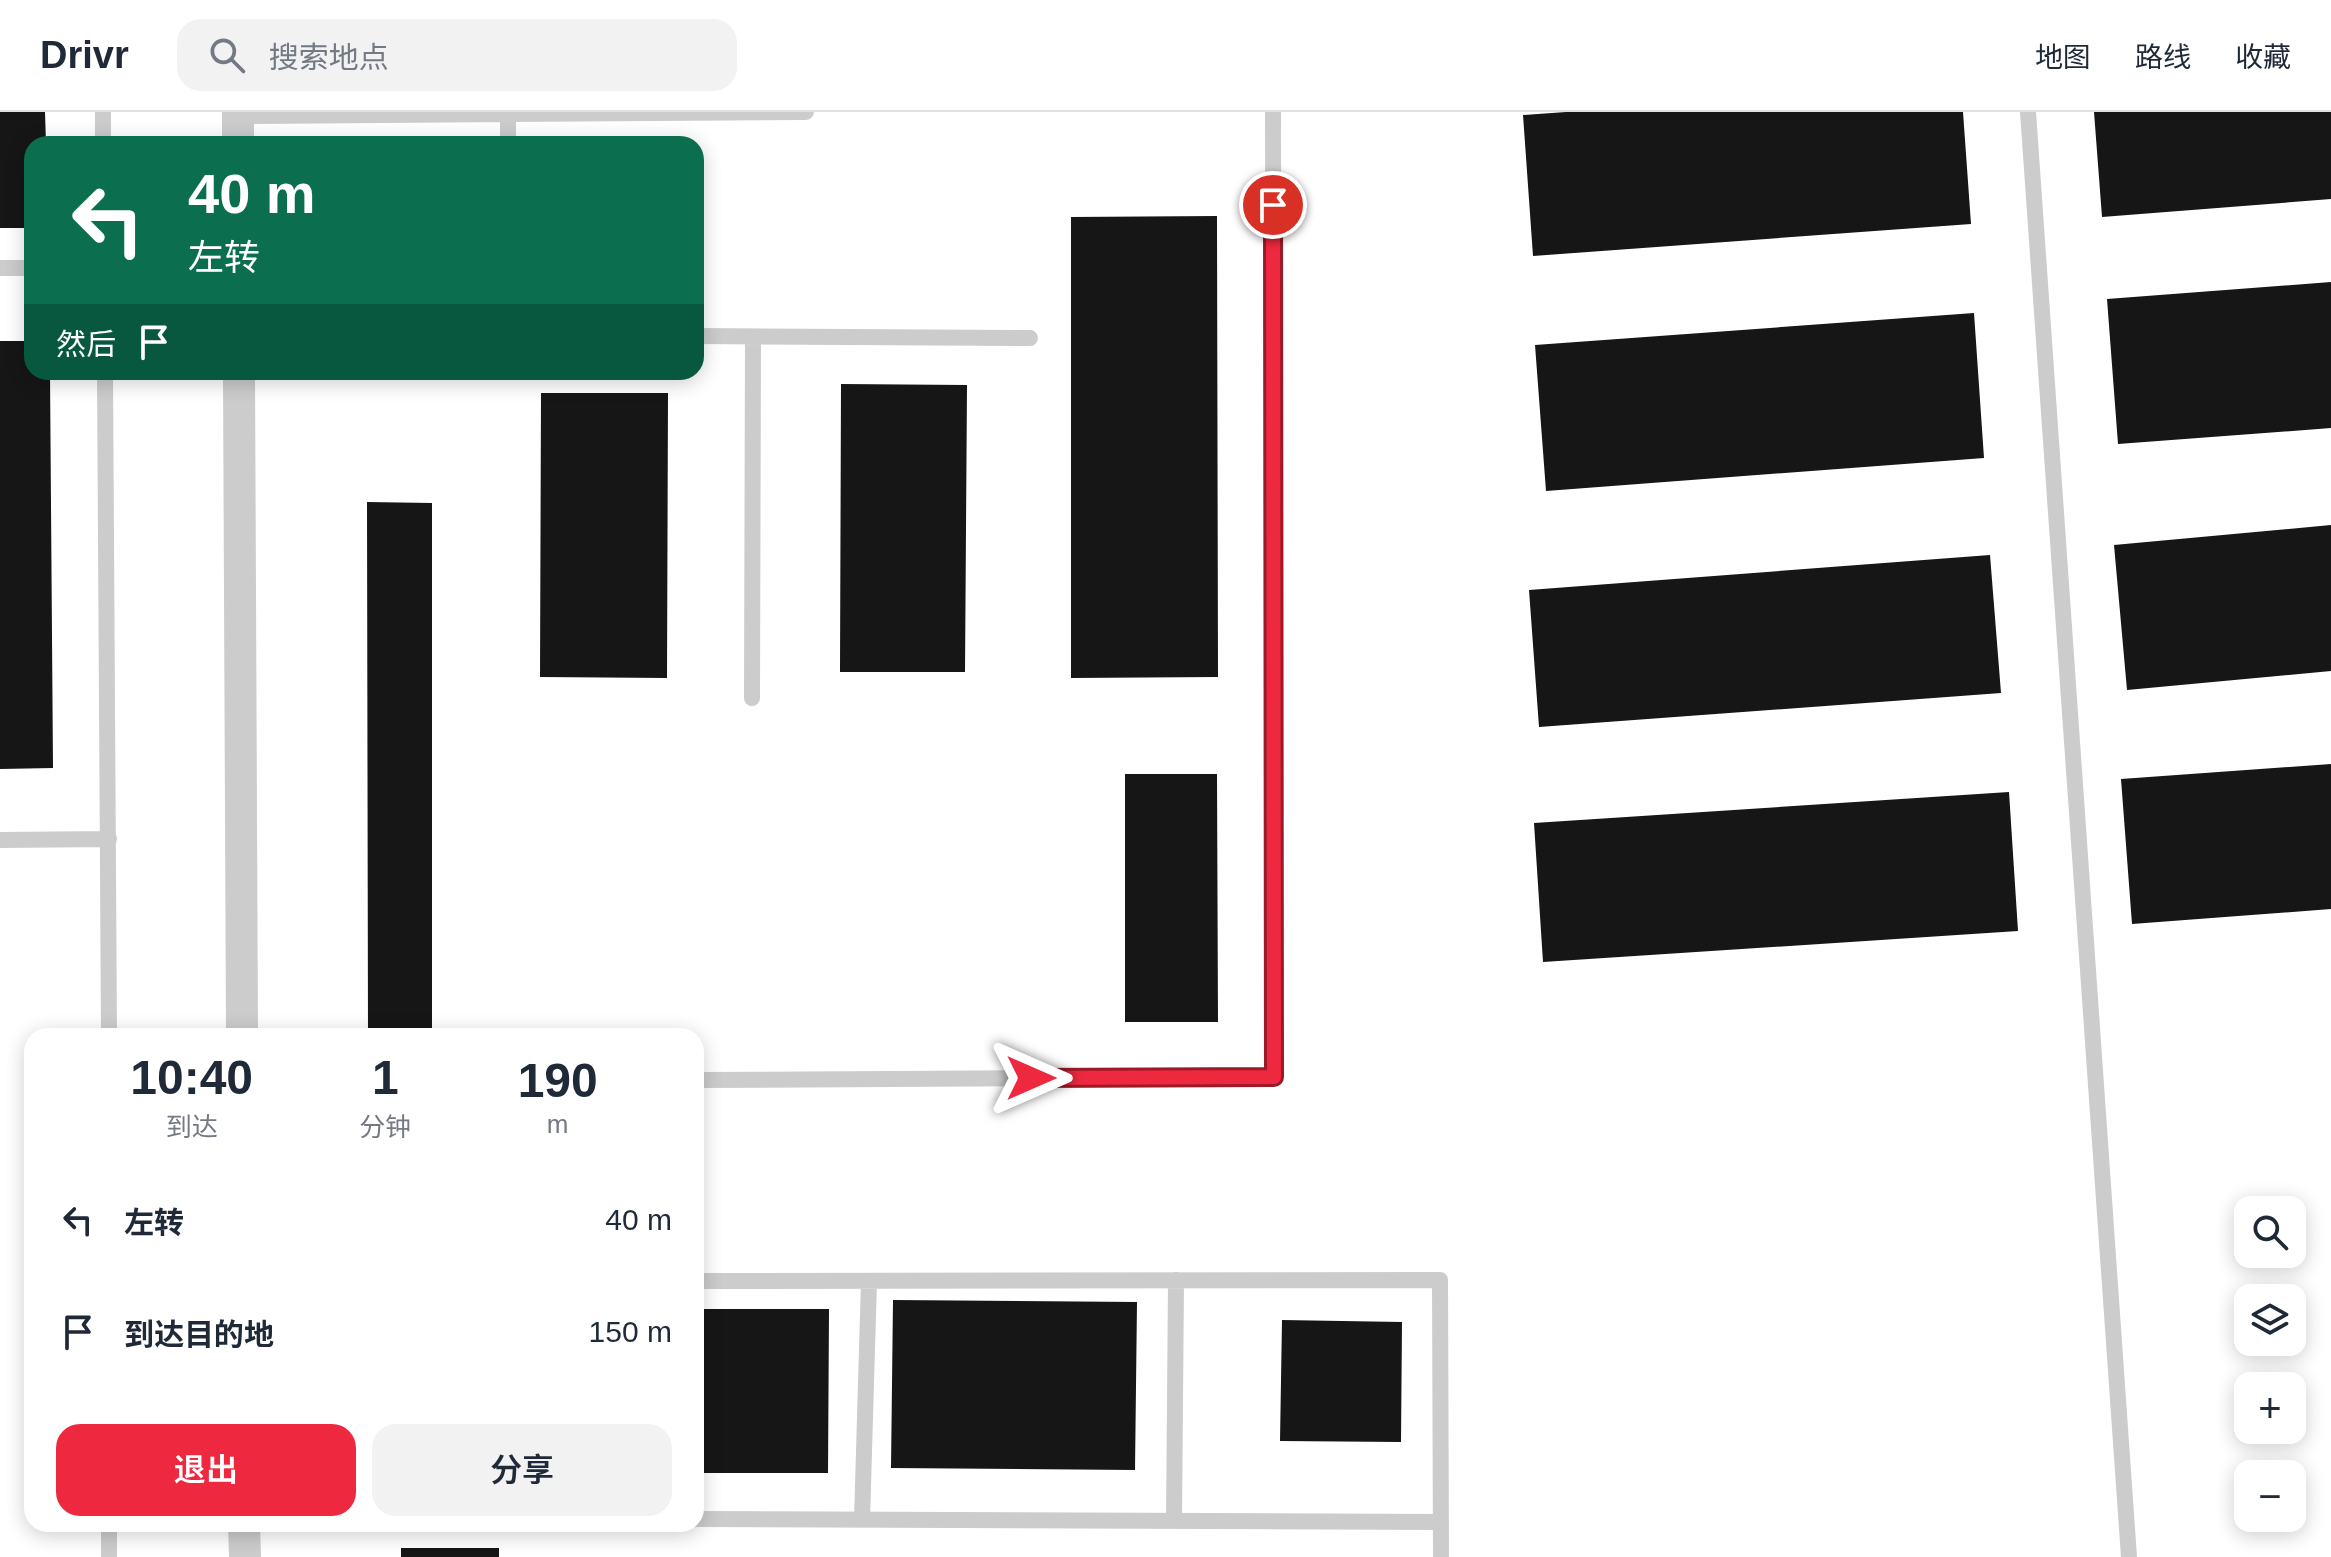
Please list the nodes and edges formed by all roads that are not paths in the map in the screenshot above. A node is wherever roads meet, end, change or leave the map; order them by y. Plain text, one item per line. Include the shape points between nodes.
1 (103, 112) edge
2 (806, 112) edge
3 (1273, 112) edge
4 (2028, 112) edge
5 (508, 114) junction
6 (238, 124) edge
7 (103, 136) edge
8 (508, 136) edge
9 (0, 268) edge
10 (24, 268) edge
11 (704, 336) edge
12 (753, 337) junction
13 (1030, 338) dead end
14 (105, 380) edge
15 (239, 380) edge
16 (752, 698) dead end
17 (109, 839) junction
18 (0, 840) edge
19 (109, 1028) edge
20 (242, 1028) edge
21 (704, 1080) edge
22 (1176, 1280) junction
23 (704, 1281) edge
24 (869, 1281) junction
25 (704, 1519) edge
26 (862, 1520) junction
27 (1174, 1521) junction
28 (1441, 1522) junction
29 (109, 1532) edge
30 (244, 1532) edge
31 (109, 1557) edge
32 (245, 1557) edge
33 (1441, 1557) edge
34 (2129, 1557) edge

1 - 7 lane
2 - 5 lane
3 - 21 lane via 1274,1077
4 - 34 lane
5 - 6 lane
5 - 8 lane
9 - 10 lane
11 - 12 lane
12 - 13 lane
12 - 16 lane
14 - 17 lane
15 - 20 street
17 - 18 lane
17 - 19 lane
22 - 24 lane
22 - 27 lane
22 - 28 lane via 1440,1280
23 - 24 lane
24 - 26 lane
25 - 26 lane
26 - 27 lane
27 - 28 lane
28 - 33 lane
29 - 31 lane
30 - 32 street

